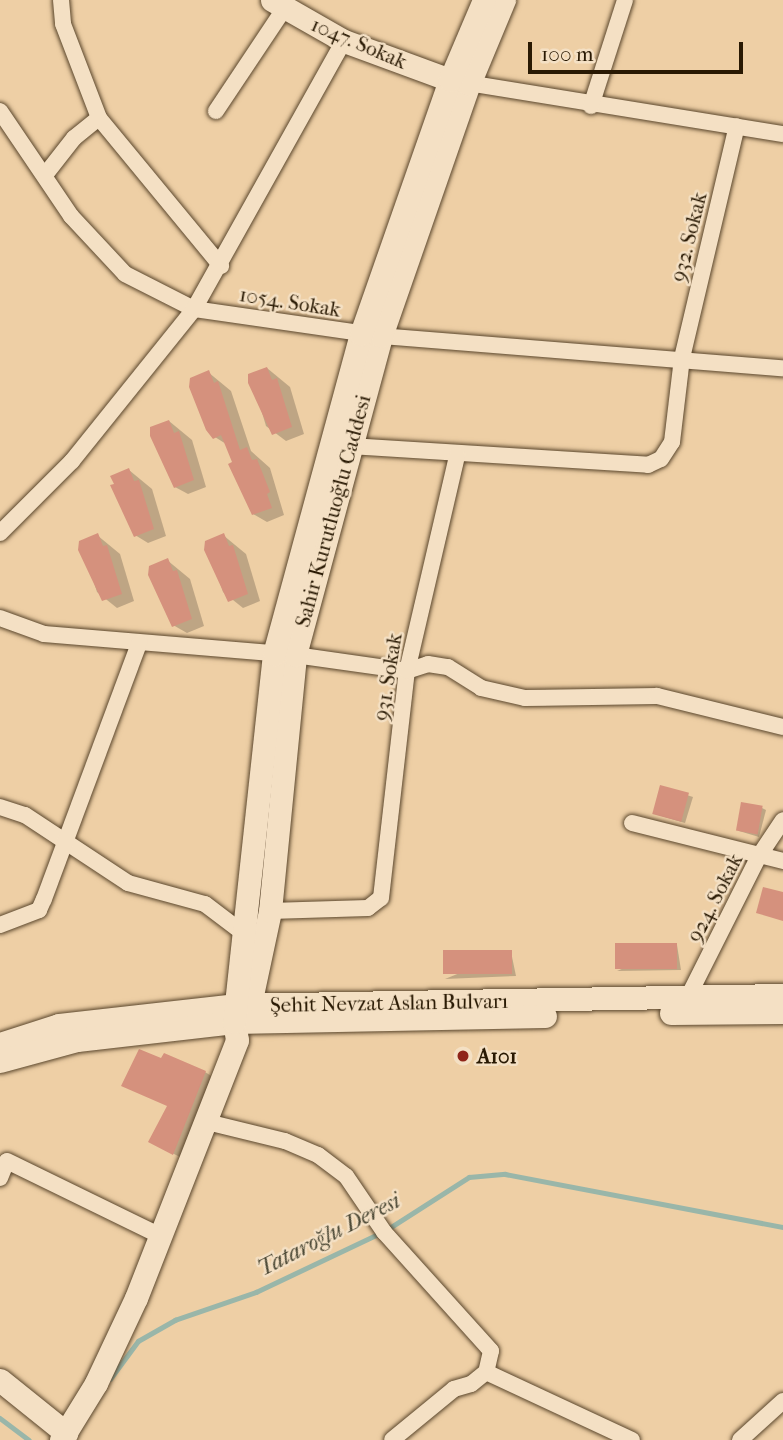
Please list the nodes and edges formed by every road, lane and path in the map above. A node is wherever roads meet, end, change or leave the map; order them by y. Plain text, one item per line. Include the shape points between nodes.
1 (61, 0) edge
2 (484, 0) edge
3 (504, 0) edge
4 (625, 0) edge
5 (278, 5) edge
6 (344, 41) junction
7 (459, 82) junction
8 (591, 106) junction
9 (0, 111) edge
10 (216, 111) dead end
11 (99, 118) junction
12 (737, 126) junction
13 (783, 134) edge
14 (45, 175) junction
15 (220, 266) junction
16 (194, 309) junction
17 (371, 335) junction
18 (682, 358) junction
19 (783, 368) edge
20 (350, 446) junction
21 (457, 456) junction
22 (0, 533) edge
23 (0, 618) edge
24 (139, 643) junction
25 (284, 655) junction
26 (407, 671) junction
27 (783, 727) edge
28 (0, 807) edge
29 (783, 820) edge
30 (632, 824) dead end
31 (65, 841) junction
32 (759, 856) junction
33 (783, 861) edge
34 (270, 911) junction
35 (0, 925) edge
36 (246, 935) junction
37 (783, 995) edge
38 (688, 997) junction
39 (783, 1012) edge
40 (241, 1019) junction
41 (0, 1044) edge
42 (0, 1061) edge
43 (207, 1122) junction
44 (0, 1178) edge
45 (161, 1236) junction
46 (486, 1372) junction
47 (0, 1381) edge
48 (783, 1401) edge
49 (64, 1437) edge
50 (392, 1440) edge
51 (632, 1440) edge
52 (740, 1440) edge

1 - 11 street via 63,24
2 - 7 street, Sahir Kurutluoğlu Caddesi
3 - 7 street, Sahir Kurutluoğlu Caddesi
4 - 8 street
5 - 6 street, 1047. Sokak
5 - 10 street
6 - 7 street, 1047. Sokak
6 - 15 street
7 - 8 street
7 - 17 street, Sahir Kurutluoğlu Caddesi
8 - 12 street
9 - 14 street, 1054. Sokak
11 - 14 street via 74,138
11 - 15 street
12 - 13 street
12 - 18 street, 932. Sokak
14 - 16 street, 1054. Sokak via 71,216 125,274
15 - 16 street
16 - 17 street, 1054. Sokak
16 - 22 street via 72,461
17 - 18 street, 1054. Sokak
17 - 20 street, Sahir Kurutluoğlu Caddesi
17 - 25 street, Sahir Kurutluoğlu Caddesi
18 - 19 street, 1054. Sokak
18 - 21 street, 932. Sokak via 672,442 661,459 648,465
20 - 21 street
20 - 25 street, Sahir Kurutluoğlu Caddesi
21 - 26 street, 931. Sokak
23 - 24 street via 44,634
24 - 25 street
24 - 31 street
25 - 26 street
25 - 34 street, Sahir Kurutluoğlu Caddesi
25 - 36 street, Sahir Kurutluoğlu Caddesi
26 - 27 street via 428,664 448,667 481,688 525,698 657,696
26 - 34 street, 931. Sokak via 382,894 375,906
28 - 31 street via 25,815
29 - 32 street, 924. Sokak
30 - 32 street
31 - 35 street via 39,910
31 - 36 street via 128,883 205,904
32 - 33 street
32 - 38 street, 924. Sokak
34 - 40 street, Sahir Kurutluoğlu Caddesi
36 - 40 street, Sahir Kurutluoğlu Caddesi
37 - 38 street, Şehit Nevzat Aslan Bulvarı
38 - 40 street, Şehit Nevzat Aslan Bulvarı
39 - 40 street, Şehit Nevzat Aslan Bulvarı
40 - 41 street, Şehit Nevzat Aslan Bulvarı via 82,1022
40 - 42 street, Şehit Nevzat Aslan Bulvarı via 77,1040
40 - 43 street
43 - 45 street
43 - 46 street via 285,1141 318,1155 346,1176 384,1231 491,1351
44 - 45 street via 7,1161
45 - 49 street via 96,1383
46 - 50 street via 454,1390
46 - 51 street
47 - 49 street
48 - 52 street

